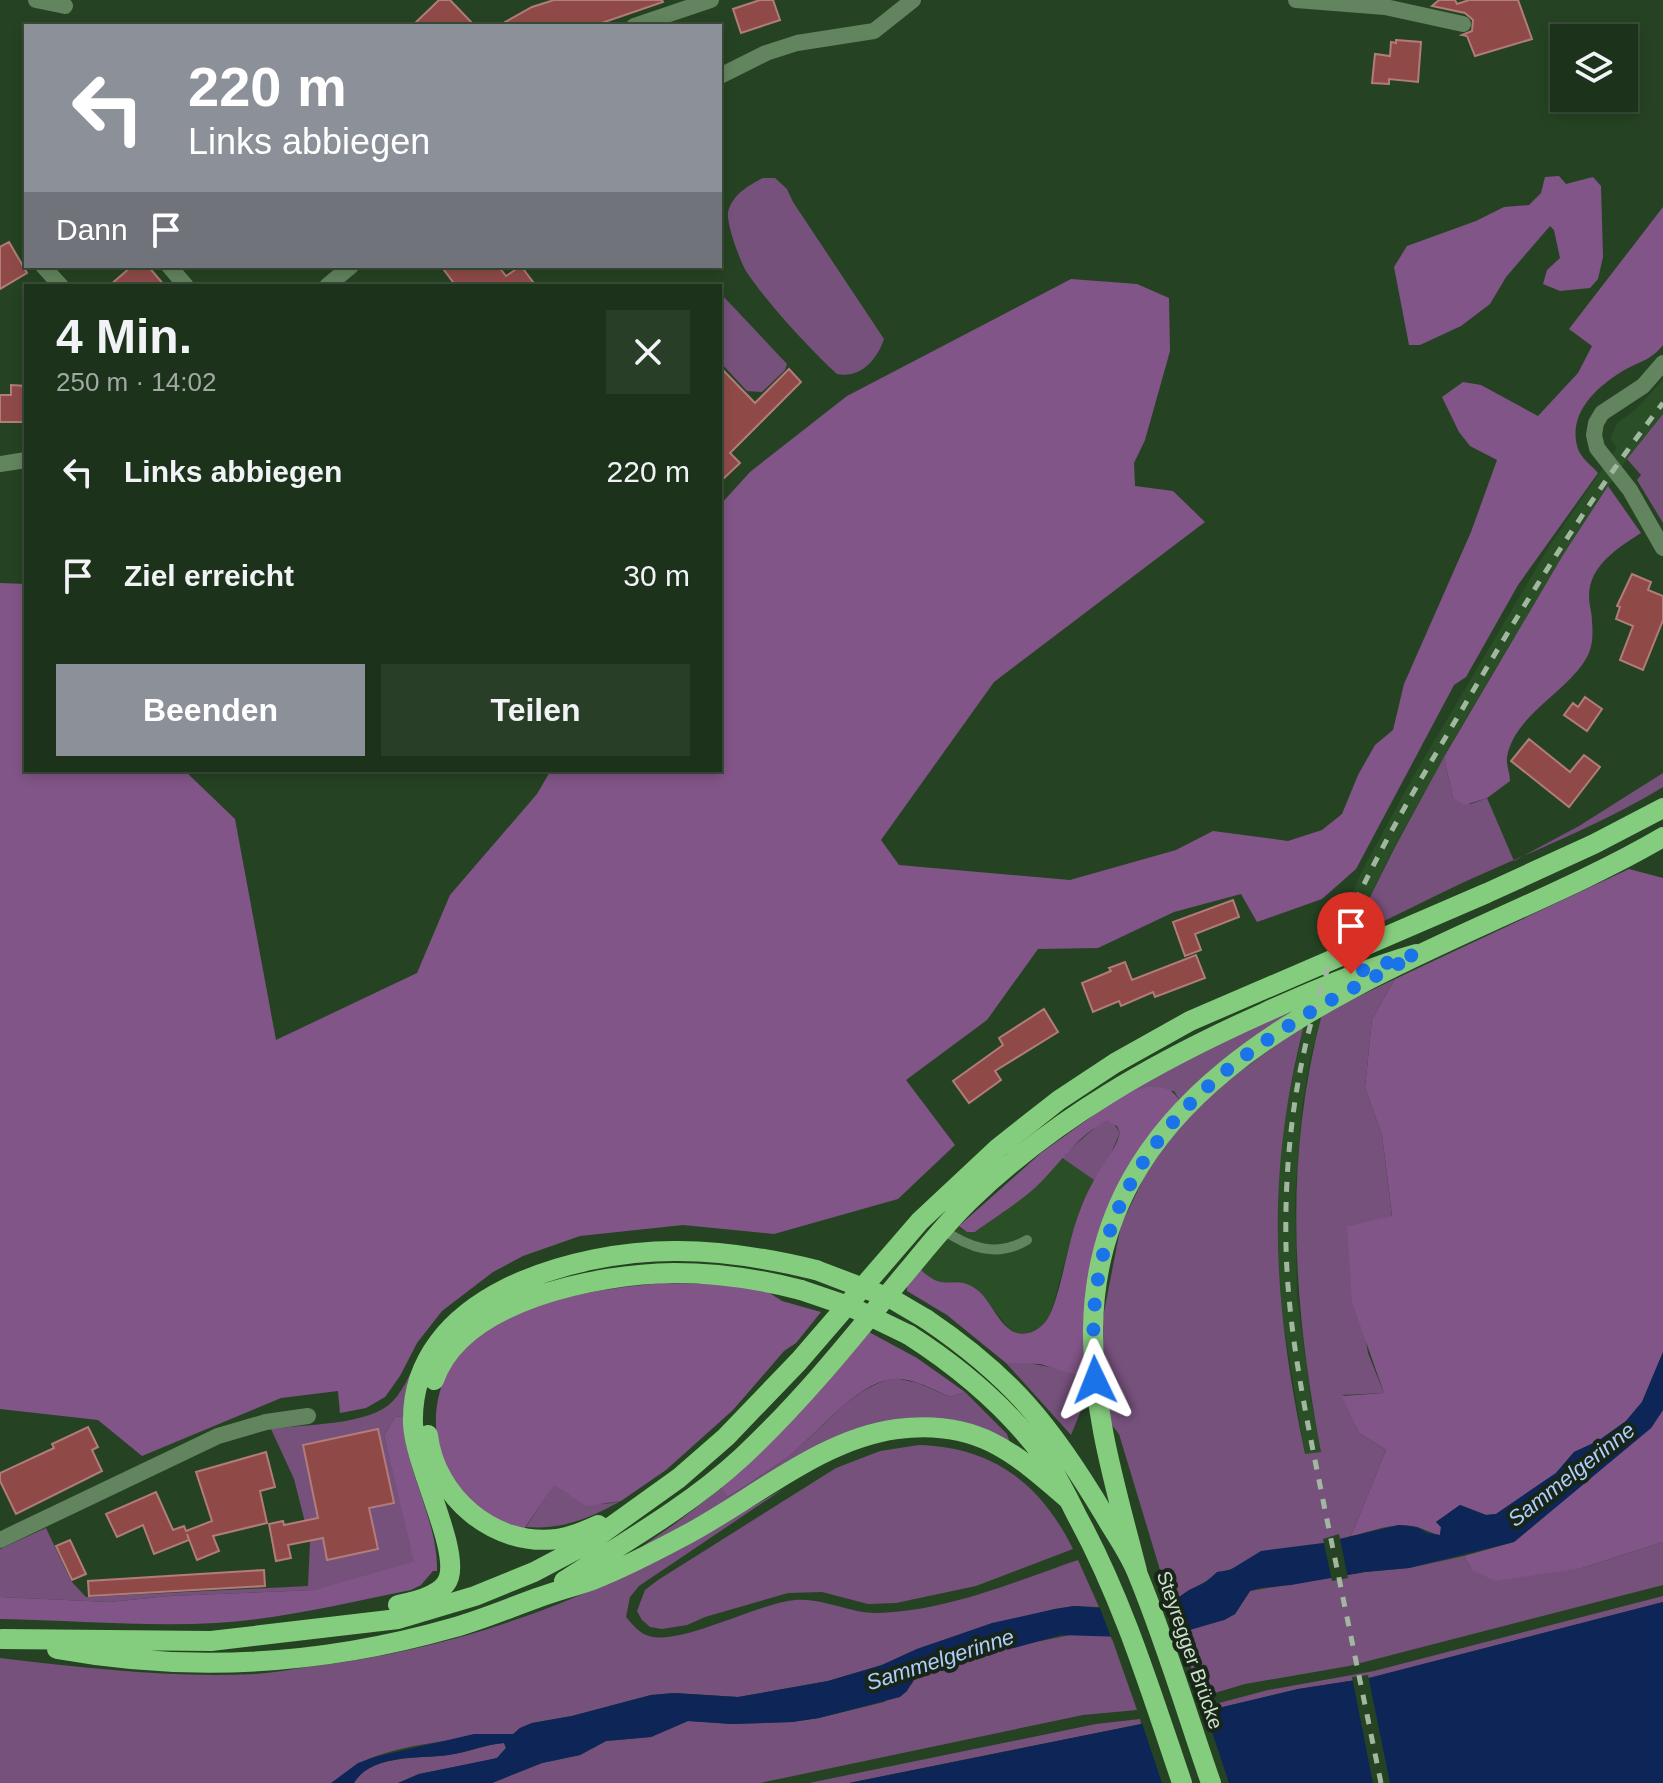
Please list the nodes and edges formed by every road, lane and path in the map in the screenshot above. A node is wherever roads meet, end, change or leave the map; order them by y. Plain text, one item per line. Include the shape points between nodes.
1 (36, 0) edge
2 (711, 0) edge
3 (913, 0) edge
4 (1296, 0) edge
5 (65, 6) dead end
6 (646, 24) edge
7 (1463, 24) dead end
8 (722, 75) edge
9 (45, 268) edge
10 (171, 268) edge
11 (349, 268) edge
12 (59, 284) edge
13 (184, 284) edge
14 (329, 284) edge
15 (1663, 363) edge
16 (24, 460) edge
17 (0, 464) edge
18 (1663, 548) edge
19 (1663, 808) edge
20 (1663, 837) edge
21 (1416, 954) junction
22 (942, 1229) junction
23 (1027, 1240) dead end
24 (308, 1416) dead end
25 (1069, 1500) junction
26 (642, 1504) junction
27 (0, 1540) edge
28 (1137, 1571) junction
29 (537, 1598) junction
30 (338, 1625) junction
31 (1182, 1783) edge
32 (1211, 1783) edge

1 - 5 street
2 - 6 street
3 - 8 street via 874,31 797,43
4 - 7 street via 1385,7
9 - 12 street
10 - 13 street
11 - 14 street
15 - 18 street via 1643,386 1602,413 1594,435 1597,448 1630,490
16 - 17 street
19 - 26 main road via 1487,893 1190,1021 1059,1100 956,1185 765,1399 691,1468
20 - 21 main road via 1597,873
21 - 22 main road via 1336,980 1125,1083 1040,1139
21 - 28 main road via 1314,1010 1237,1061 1186,1106 1157,1141 1119,1210 1105,1250 1094,1314 1098,1408
22 - 23 lane via 977,1248 1007,1248
22 - 29 main road via 823,1372 742,1457 692,1499
24 - 27 street via 218,1436
25 - 26 main road, bridge via 1045,1459 1003,1409 952,1363 851,1307 758,1280 648,1274 564,1288 511,1307 471,1331 446,1359 431,1389 429,1442 448,1489 477,1519 517,1537 557,1539
25 - 29 main road via 1015,1454 984,1438 935,1428 881,1431 829,1451 624,1566
25 - 31 main road via 1111,1585
26 - 30 main road via 587,1544 507,1584 398,1619
28 - 30 main road, Steyregger Brücke, bridge via 1054,1436 1018,1393 926,1319 892,1299 784,1262 653,1252 571,1265 530,1278 486,1298 438,1344 414,1406 415,1443 450,1559 447,1583 426,1597
28 - 32 main road, Steyregger Brücke
29 - 30 main road via 419,1637 291,1660 144,1661 2,1639 211,1641

